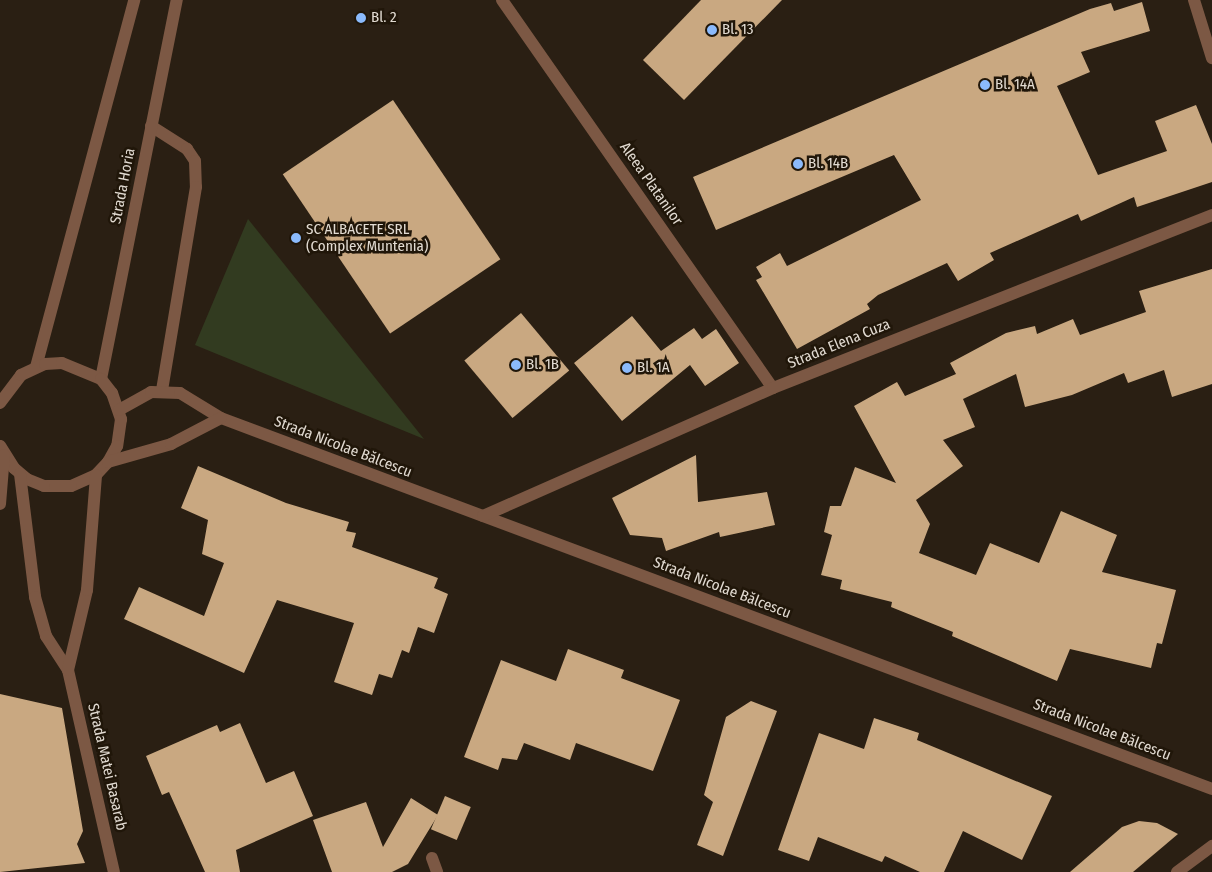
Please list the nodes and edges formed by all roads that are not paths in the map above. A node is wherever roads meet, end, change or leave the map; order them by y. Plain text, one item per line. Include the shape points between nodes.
1 (134, 0) edge
2 (177, 0) edge
3 (502, 0) edge
4 (1194, 0) edge
5 (1212, 58) edge
6 (151, 126) junction
7 (1212, 215) edge
8 (36, 367) junction
9 (101, 379) junction
10 (773, 388) junction
11 (162, 391) junction
12 (0, 403) edge
13 (119, 410) junction
14 (221, 418) junction
15 (2, 450) edge
16 (108, 462) junction
17 (20, 474) junction
18 (96, 475) junction
19 (0, 504) edge
20 (483, 516) junction
21 (68, 670) junction
22 (1212, 789) edge
23 (1212, 846) edge
24 (432, 858) dead end
25 (114, 872) edge
26 (437, 872) edge
27 (1177, 872) edge

1 - 8 street
2 - 6 street, Strada Horia
3 - 10 street, Aleea Platanilor
4 - 5 street
6 - 9 street, Strada Horia
6 - 11 street via 187,149 195,161 196,187
7 - 10 street, Strada Elena Cuza
8 - 9 street via 70,364
8 - 12 street via 14,381
9 - 13 street
10 - 20 street, Strada Elena Cuza
11 - 13 street
11 - 14 street, Strada Nicolae Bălcescu via 180,393
13 - 16 street via 119,437
14 - 16 street via 172,444
14 - 20 street, Strada Nicolae Bălcescu
15 - 17 street
15 - 19 street
16 - 18 street
17 - 18 street via 35,483 62,487
17 - 21 street, Strada Matei Basarab via 35,598 46,636
18 - 21 street, Strada Matei Basarab via 87,590
20 - 22 street, Strada Nicolae Bălcescu
21 - 25 street, Strada Matei Basarab
23 - 27 street
24 - 26 street

